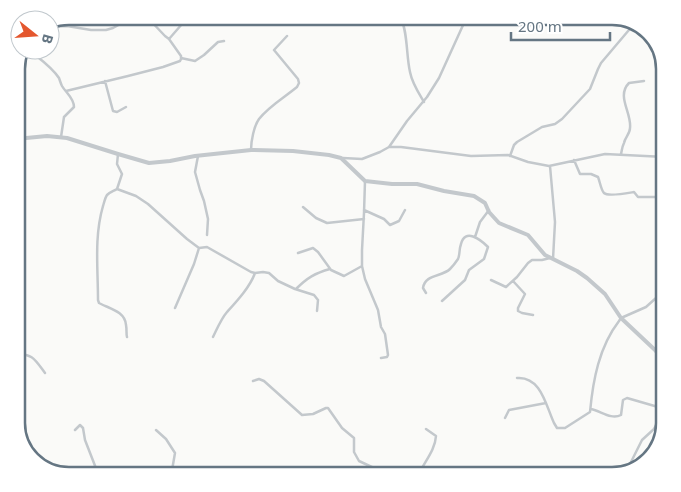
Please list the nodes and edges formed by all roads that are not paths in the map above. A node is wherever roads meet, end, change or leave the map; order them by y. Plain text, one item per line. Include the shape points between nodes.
1 (118, 25) edge
2 (155, 25) edge
3 (181, 25) edge
4 (403, 25) edge
5 (464, 25) edge
6 (533, 25) edge
7 (60, 26) edge
8 (544, 27) dead end
9 (630, 29) edge
10 (287, 36) dead end
11 (169, 39) junction
12 (224, 41) dead end
13 (181, 58) junction
14 (41, 60) edge
15 (105, 81) junction
16 (644, 81) dead end
17 (66, 91) junction
18 (424, 102) junction
19 (126, 107) dead end
20 (61, 137) junction
21 (25, 138) edge
22 (389, 147) junction
23 (251, 150) junction
24 (118, 154) junction
25 (621, 154) junction
26 (198, 156) junction
27 (510, 156) junction
28 (656, 156) edge
29 (340, 158) junction
30 (574, 160) junction
31 (550, 166) junction
32 (365, 181) junction
33 (117, 189) junction
34 (656, 198) edge
35 (303, 207) dead end
36 (364, 210) junction
37 (405, 210) dead end
38 (489, 210) junction
39 (364, 219) junction
40 (207, 235) dead end
41 (474, 237) junction
42 (199, 248) junction
43 (298, 253) dead end
44 (552, 259) junction
45 (362, 266) junction
46 (330, 269) junction
47 (255, 273) junction
48 (491, 280) dead end
49 (513, 281) junction
50 (296, 289) junction
51 (426, 293) dead end
52 (656, 298) edge
53 (442, 301) dead end
54 (175, 308) dead end
55 (317, 312) dead end
56 (533, 315) dead end
57 (621, 318) junction
58 (213, 336) dead end
59 (127, 337) dead end
60 (656, 351) edge
61 (25, 354) edge
62 (381, 358) dead end
63 (45, 373) dead end
64 (517, 378) dead end
65 (253, 380) dead end
66 (546, 403) junction
67 (656, 407) edge
68 (591, 409) junction
69 (505, 418) dead end
70 (656, 426) edge
71 (426, 429) dead end
72 (74, 430) dead end
73 (156, 430) dead end
74 (631, 462) edge
75 (96, 467) edge
76 (173, 467) edge
77 (372, 467) edge
78 (422, 467) edge

1 - 7 street via 103,30
2 - 11 street
3 - 11 street
4 - 18 street via 410,74
5 - 18 street
6 - 8 street
9 - 27 street via 601,62 590,90 555,124 542,127 518,142
10 - 23 street via 274,50 298,79 299,85 258,120
11 - 13 street
12 - 13 street via 218,42 195,61
13 - 15 street via 178,62
14 - 17 street via 50,67
15 - 17 street
15 - 19 street via 113,111
16 - 25 street via 629,83 626,88 624,100 630,129
17 - 20 street via 74,106 64,117
18 - 22 street
20 - 21 street
20 - 24 street
22 - 27 street via 471,156
22 - 29 street via 362,159
23 - 26 street
23 - 29 street via 293,151
24 - 26 street via 149,163
24 - 33 street via 117,164 122,174
25 - 28 street
25 - 30 street
26 - 40 street via 195,172 204,201
27 - 31 street
29 - 32 street
30 - 31 street
30 - 34 street via 580,174 597,176 606,194 634,192 638,196
31 - 44 street via 555,222
32 - 36 street
32 - 38 street via 421,185 467,194 481,200
33 - 42 street via 148,204
33 - 59 street via 107,195 101,214 97,249 98,300 123,316
35 - 39 street via 327,223
36 - 37 street via 390,225 399,221
36 - 39 street
38 - 41 street
38 - 44 street via 503,225 528,235
39 - 45 street
41 - 51 street via 467,235 463,238 458,260 450,269 424,282 422,288
41 - 53 street via 488,247 484,259 469,270 465,280
42 - 47 street via 209,248
42 - 54 street
43 - 46 street via 313,248
44 - 49 street via 530,261
44 - 57 street via 582,274 605,294
45 - 46 street via 344,276
45 - 62 street via 385,334 388,355
46 - 50 street via 313,274
47 - 50 street via 269,273
47 - 58 street
48 - 49 street via 506,287
49 - 56 street via 525,294 518,311
50 - 55 street via 318,298
52 - 57 street via 646,308
57 - 60 street
57 - 68 street via 604,348 595,376
61 - 63 street via 34,359
64 - 66 street via 530,380
65 - 77 street via 264,381 302,414 316,414 328,408 342,428 354,438 354,452 359,461
66 - 68 street via 557,428 565,428
66 - 69 street via 509,410
67 - 68 street via 627,398 618,417
70 - 74 street via 642,440
71 - 78 street via 436,439
72 - 75 street via 80,425 82,428
73 - 76 street via 175,453

